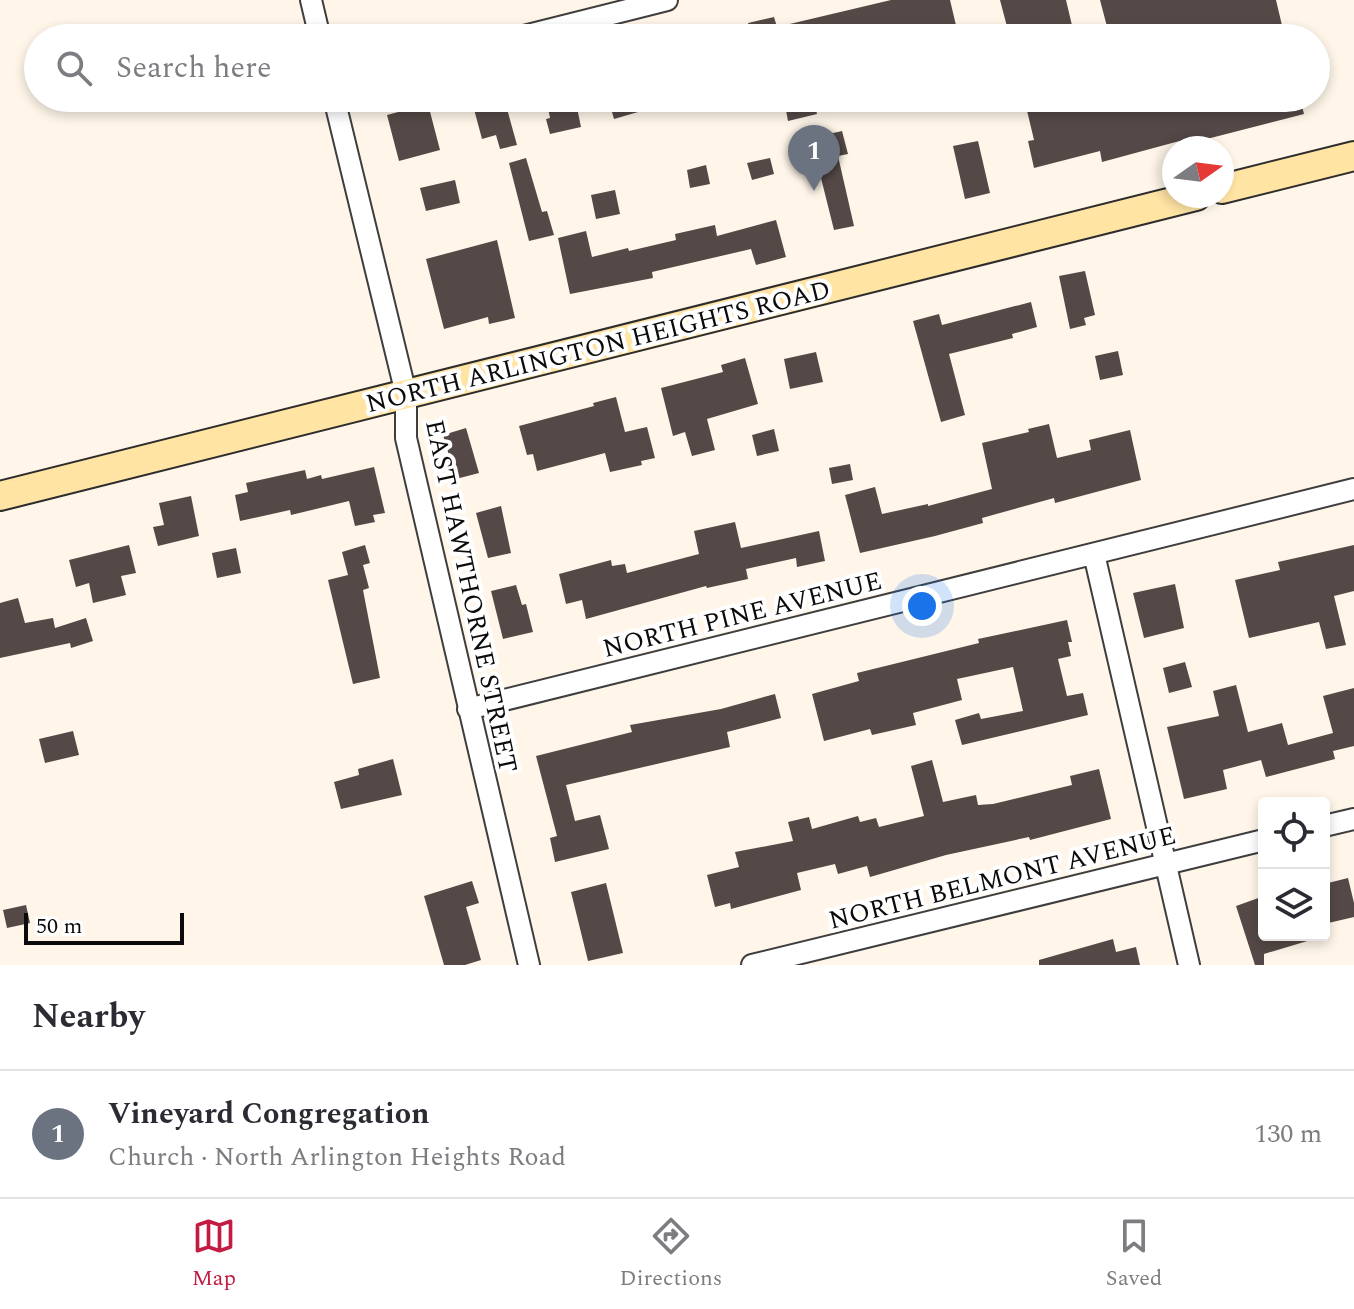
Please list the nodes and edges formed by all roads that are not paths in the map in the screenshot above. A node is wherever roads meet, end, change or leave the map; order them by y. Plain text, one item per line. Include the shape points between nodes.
1 (311, 0) edge
2 (667, 0) edge
3 (317, 24) edge
4 (572, 24) edge
5 (337, 112) edge
6 (1354, 156) edge
7 (1234, 186) edge
8 (1162, 205) edge
9 (406, 394) junction
10 (1354, 489) edge
11 (0, 496) edge
12 (1094, 554) junction
13 (468, 709) junction
14 (1354, 819) edge
15 (1330, 825) edge
16 (1258, 841) edge
17 (1164, 864) junction
18 (529, 965) edge
19 (752, 965) edge
20 (1189, 965) edge

1 - 3 street
2 - 4 street
5 - 9 street, EAST HAWTHORNE STREET
6 - 7 main road
8 - 9 main road, NORTH ARLINGTON HEIGHTS ROAD
9 - 11 main road, NORTH ARLINGTON HEIGHTS ROAD
9 - 13 street, EAST HAWTHORNE STREET via 406,438
10 - 12 street, NORTH PINE AVENUE
12 - 13 street, NORTH PINE AVENUE
12 - 17 street
13 - 18 street, EAST HAWTHORNE STREET
14 - 15 street
16 - 17 street, NORTH BELMONT AVENUE
17 - 19 street, NORTH BELMONT AVENUE
17 - 20 street

